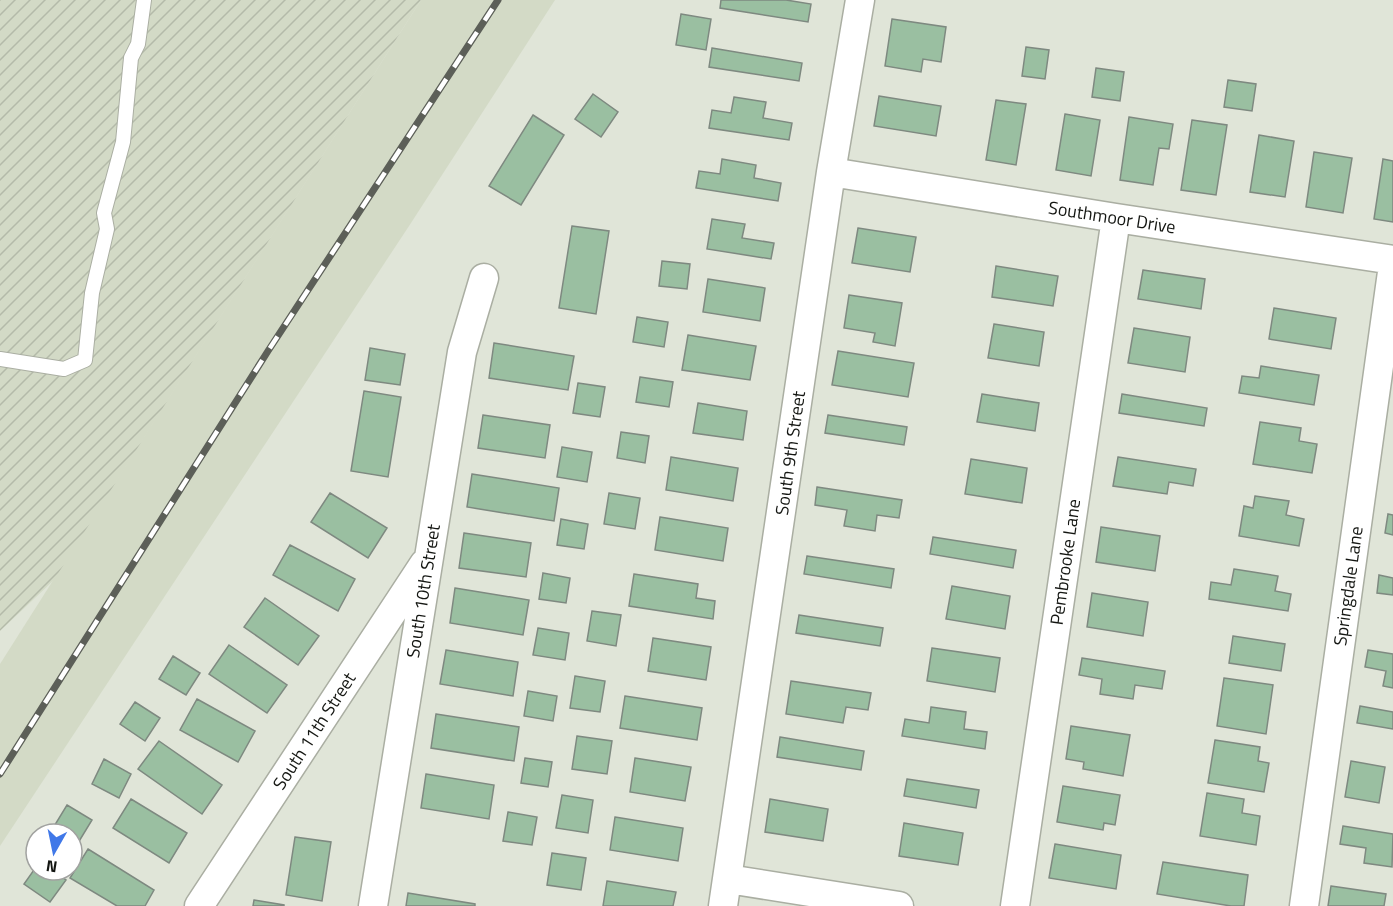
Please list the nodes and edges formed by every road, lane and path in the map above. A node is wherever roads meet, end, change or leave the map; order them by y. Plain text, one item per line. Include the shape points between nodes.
1 (144, 0) edge
2 (860, 0) edge
3 (831, 172) junction
4 (1116, 218) junction
5 (1393, 260) edge
6 (1393, 265) edge
7 (484, 278) dead end
8 (0, 359) edge
9 (429, 556) junction
10 (726, 893) edge
11 (199, 906) edge
12 (372, 906) edge
13 (899, 906) edge
14 (1015, 906) edge
15 (1304, 906) edge

1 - 8 lane via 138,44 131,58 123,142 104,213 107,229 92,293 85,360 64,369
2 - 3 street, South 9th Street
3 - 4 street, Southmoor Drive
3 - 10 street, South 9th Street
4 - 5 street, Southmoor Drive
4 - 14 street, Pembrooke Lane
6 - 15 street, Springdale Lane
7 - 9 street, South 10th Street via 462,352
9 - 11 street, South 11th Street
9 - 12 street, South 10th Street
10 - 13 street

